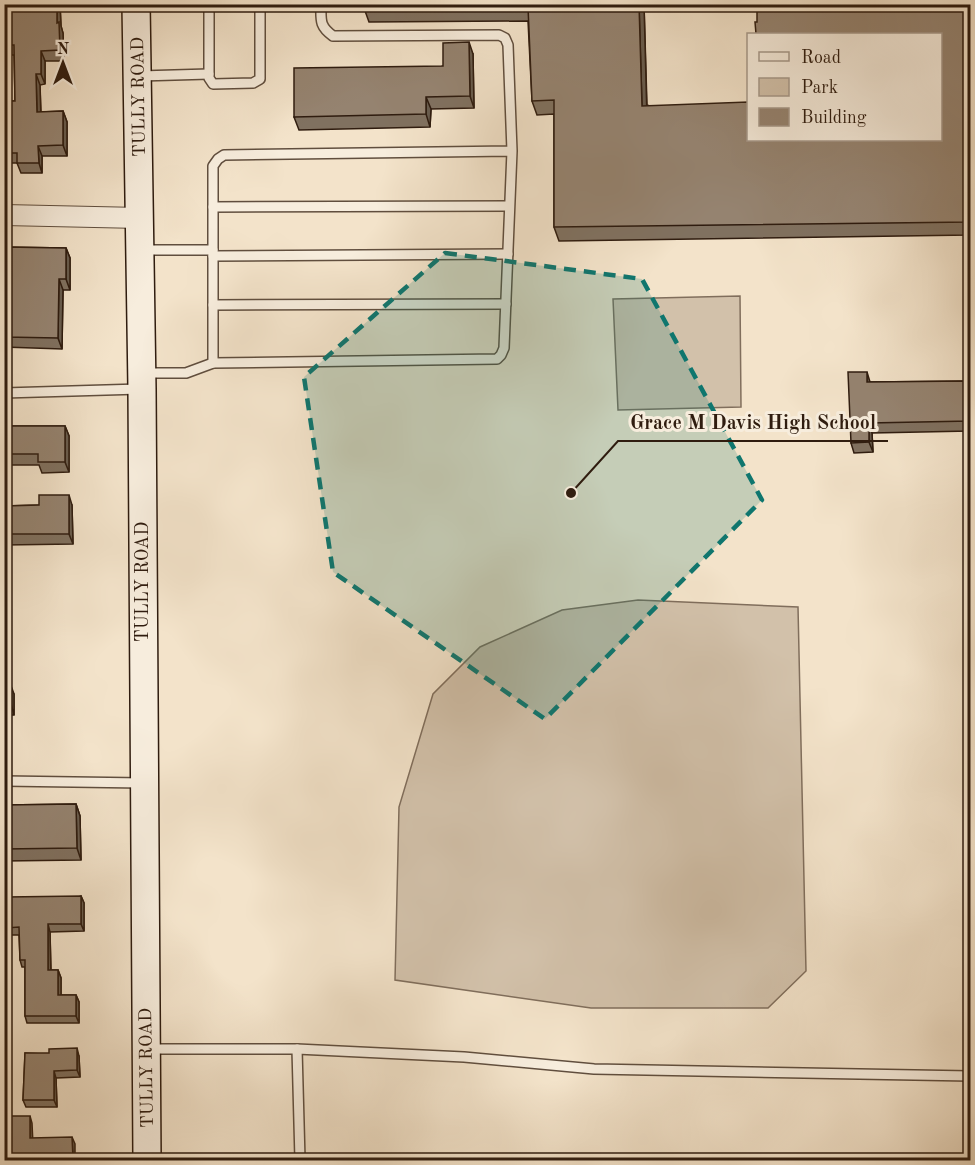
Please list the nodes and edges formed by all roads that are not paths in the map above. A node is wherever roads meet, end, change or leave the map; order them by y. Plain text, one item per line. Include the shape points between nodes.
1 (136, 4) edge
2 (209, 4) edge
3 (260, 4) edge
4 (321, 4) edge
5 (209, 74) junction
6 (138, 76) junction
7 (512, 150) junction
8 (510, 206) junction
9 (213, 207) junction
10 (4, 215) edge
11 (140, 218) junction
12 (140, 250) junction
13 (213, 253) junction
14 (508, 254) junction
15 (506, 304) junction
16 (213, 305) junction
17 (213, 363) junction
18 (142, 381) junction
19 (4, 393) edge
20 (4, 781) edge
21 (143, 783) junction
22 (145, 1049) junction
23 (297, 1049) junction
24 (970, 1076) edge
25 (147, 1161) edge
26 (300, 1161) edge

1 - 6 main road, TULLY ROAD
2 - 5 lane
3 - 5 lane via 260,79 254,83 213,84
4 - 7 lane via 321,22 333,36 505,38
5 - 6 lane
6 - 11 main road, TULLY ROAD
7 - 8 lane
7 - 9 lane via 224,155 213,166
8 - 9 lane
8 - 14 lane
9 - 13 lane
10 - 11 street
11 - 12 main road, TULLY ROAD
12 - 13 lane
12 - 18 main road, TULLY ROAD
13 - 14 lane
13 - 16 lane
14 - 15 lane
15 - 16 lane
15 - 17 lane via 504,348 496,359
16 - 17 lane
17 - 18 lane
18 - 19 lane
18 - 21 main road, TULLY ROAD
20 - 21 lane
21 - 22 main road, TULLY ROAD
22 - 23 lane
22 - 25 main road, TULLY ROAD
23 - 24 lane via 464,1057 594,1069
23 - 26 lane

